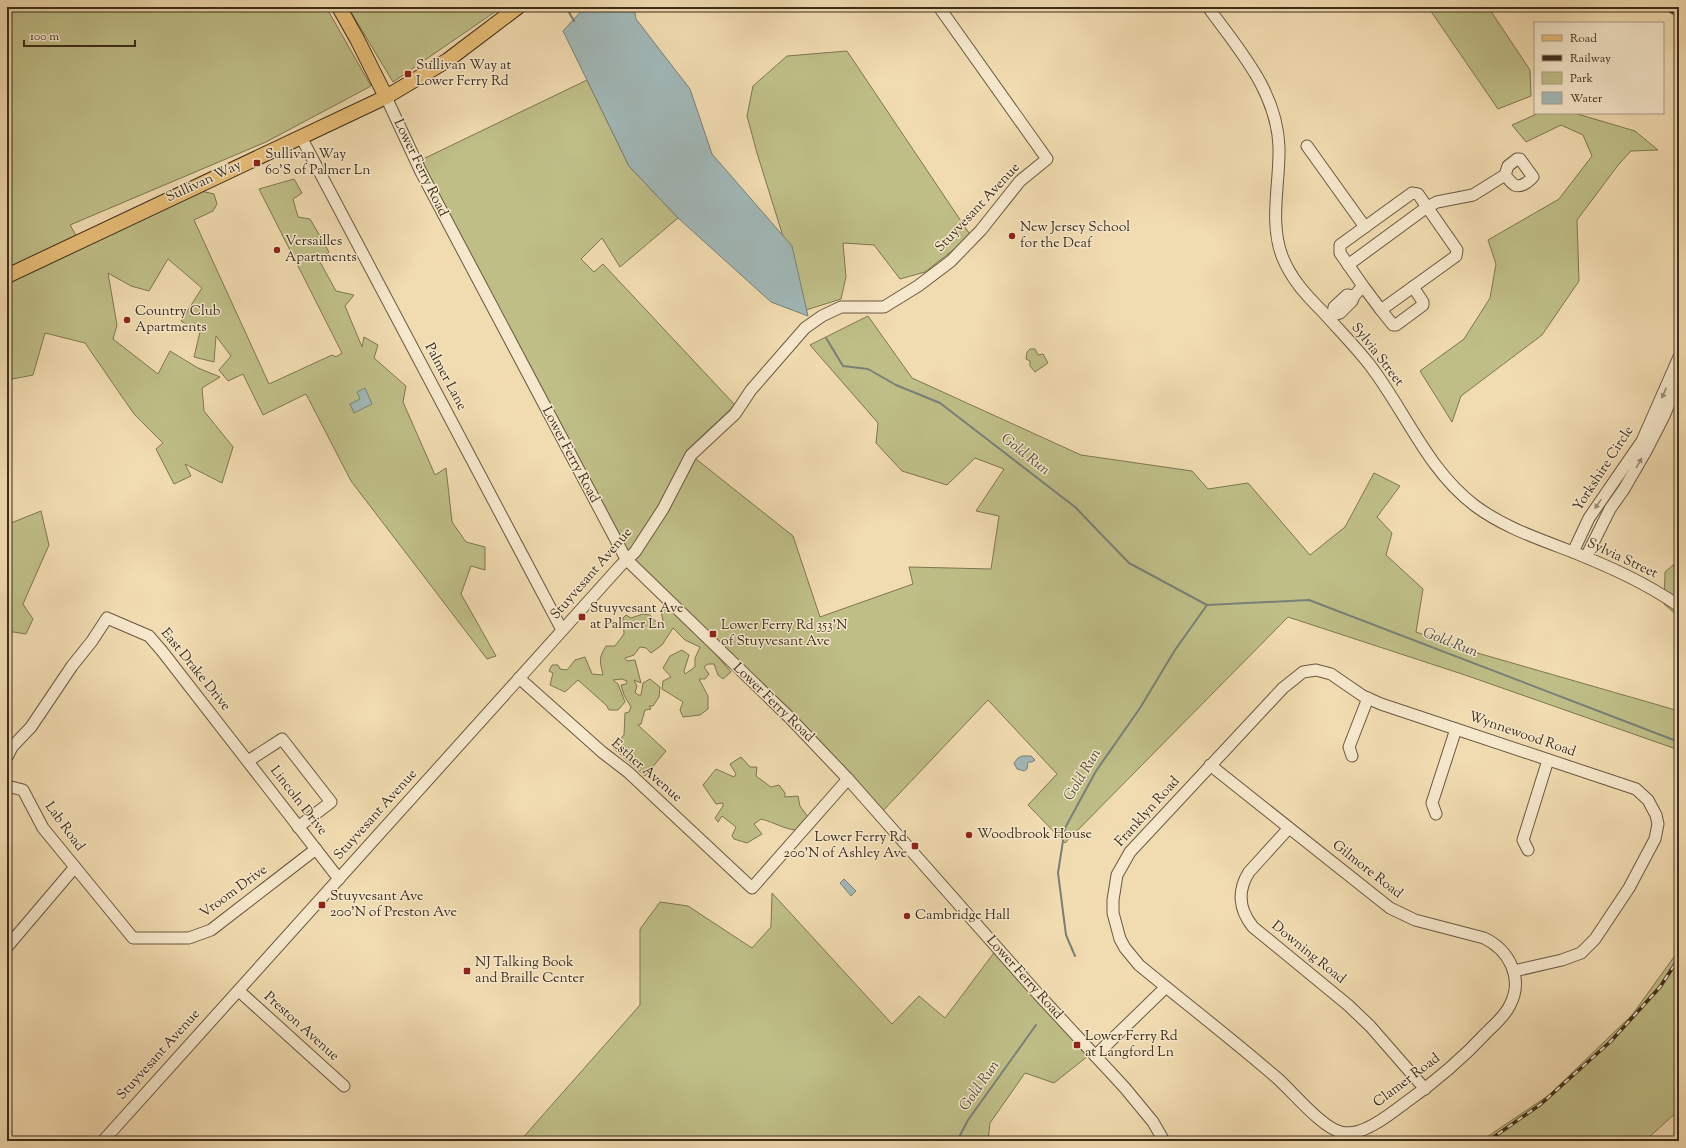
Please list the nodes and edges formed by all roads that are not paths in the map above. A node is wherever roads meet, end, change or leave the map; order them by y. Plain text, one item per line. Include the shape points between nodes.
1 (339, 7) edge
2 (518, 7) edge
3 (940, 7) edge
4 (1208, 7) edge
5 (386, 97) junction
6 (301, 138) junction
7 (1308, 146) dead end
8 (1505, 175) dead end
9 (1427, 207) junction
10 (1365, 227) junction
11 (1348, 265) junction
12 (7, 276) edge
13 (1363, 286) junction
14 (1413, 287) junction
15 (1381, 310) junction
16 (1331, 317) junction
17 (1679, 357) edge
18 (1679, 380) edge
19 (1573, 552) junction
20 (1586, 557) junction
21 (626, 559) junction
22 (1679, 606) edge
23 (562, 630) junction
24 (1297, 676) joint
25 (520, 678) junction
26 (1368, 698) junction
27 (1456, 729) junction
28 (1352, 756) dead end
29 (7, 757) edge
30 (1548, 760) junction
31 (248, 761) junction
32 (1210, 765) junction
33 (848, 779) junction
34 (7, 786) edge
35 (1436, 814) dead end
36 (298, 827) junction
37 (1289, 828) junction
38 (316, 850) junction
39 (1528, 850) dead end
40 (75, 867) junction
41 (339, 879) junction
42 (7, 947) edge
43 (1514, 971) junction
44 (1166, 987) junction
45 (239, 991) junction
46 (1095, 1056) junction
47 (344, 1086) dead end
48 (1425, 1089) junction
49 (103, 1141) edge
50 (1164, 1141) edge

1 - 5 main road, Lower Ferry Road via 358,39
2 - 5 main road, Sullivan Way via 448,60
3 - 21 street, Stuyvesant Avenue via 1047,159 1020,181 981,230 951,261 918,286 884,307 841,307 805,328 751,390 735,414 691,455 663,509 635,552
4 - 16 street, Sylvia Street via 1254,72 1271,102 1279,148 1276,218 1281,253 1299,287
5 - 6 main road, Sullivan Way
5 - 21 street, Lower Ferry Road via 421,172
6 - 12 main road, Sullivan Way via 170,197
6 - 23 street, Palmer Lane
7 - 10 street
8 - 9 street via 1473,195 1437,202
9 - 10 street via 1418,194 1412,193
9 - 11 street
9 - 14 street via 1457,253
10 - 11 street via 1340,245 1340,253
11 - 13 street
13 - 15 street
13 - 16 street via 1354,296 1347,295 1334,307
14 - 15 street
14 - 15 street via 1423,305 1396,325 1393,325
16 - 19 street, Sylvia Street via 1369,365 1430,458 1460,493 1510,527
17 -> 19 street, Yorkshire Circle via 1642,441 1589,518
20 -> 18 street, Yorkshire Circle via 1610,509 1646,451
19 - 20 street, Sylvia Street
20 - 22 street, Sylvia Street via 1628,575
21 - 23 street, Stuyvesant Avenue
21 - 33 street, Lower Ferry Road via 789,717
23 - 25 street, Stuyvesant Avenue
24 - 26 street, Wynnewood Road via 1303,672 1316,670 1331,674
24 - 32 street, Franklyn Road
25 - 33 street, Esther Avenue via 628,772 752,888
25 - 41 street, Stuyvesant Avenue
26 - 27 street, Wynnewood Road
26 - 28 street via 1349,747
27 - 30 street, Wynnewood Road
27 - 35 street via 1432,803
29 - 31 street, East Drake Drive via 107,618 149,636
30 - 39 street via 1523,840
30 - 43 street, Wynnewood Road via 1636,790 1648,800 1656,815 1657,832 1629,888 1595,939 1580,953 1562,960
31 - 36 street, Lincoln Drive
31 - 36 street via 282,739 330,802
32 - 37 street, Gilmore Road
32 - 44 street, Franklyn Road via 1130,852 1117,875 1114,888 1113,913 1120,939 1133,959
33 - 46 street, Lower Ferry Road
34 - 40 street, Lab Road via 23,790 43,828
36 - 38 street, Lincoln Drive
37 - 43 street, Gilmore Road via 1390,908 1415,920 1492,942 1506,954
37 - 48 street, Downing Road via 1245,879 1241,903 1247,920 1354,1010 1391,1048
38 - 40 street, Vroom Drive via 211,930 189,938 133,938
38 - 41 street, Lincoln Drive
40 - 42 street, Lab Road
41 - 45 street, Stuyvesant Avenue
43 - 48 street, Clamer Road via 1516,987 1505,1013 1473,1047
44 - 46 street
44 - 48 street, Clamer Road via 1276,1077 1332,1129 1350,1133 1368,1128
45 - 47 street, Preston Avenue
45 - 49 street, Stuyvesant Avenue
46 - 50 street, Lower Ferry Road via 1140,1106

